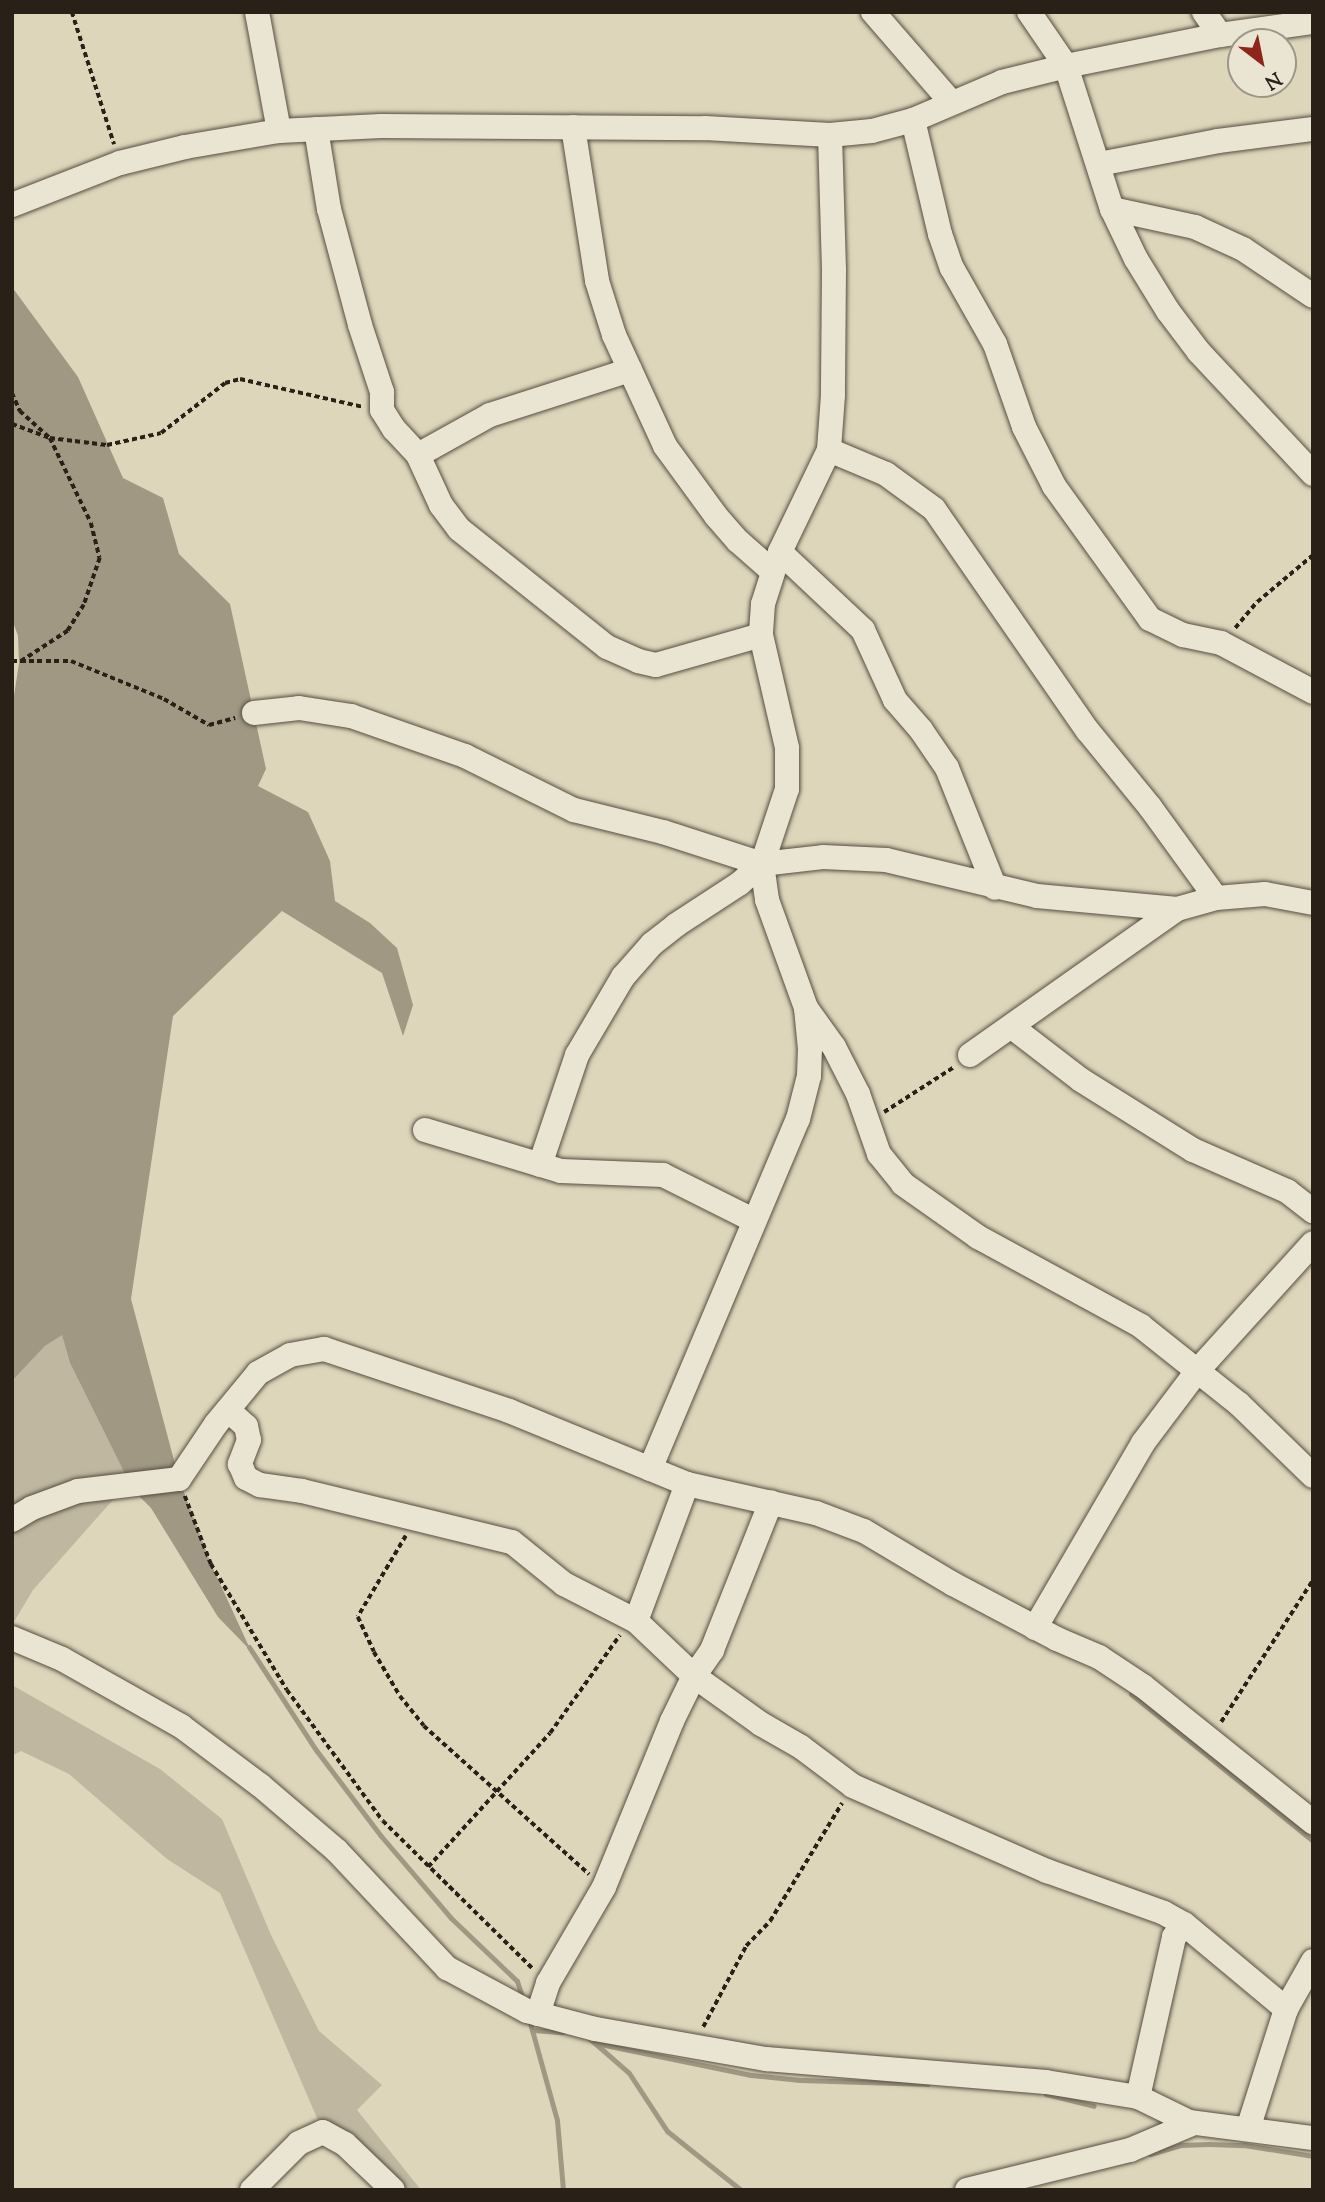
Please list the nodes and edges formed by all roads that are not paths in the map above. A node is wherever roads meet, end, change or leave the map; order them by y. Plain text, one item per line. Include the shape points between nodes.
1 (257, 12) edge
2 (873, 12) edge
3 (1029, 12) edge
4 (1204, 12) edge
5 (1313, 22) edge
6 (1220, 36) junction
7 (1066, 66) junction
8 (951, 102) junction
9 (913, 120) junction
10 (573, 127) junction
11 (316, 129) junction
12 (1313, 129) edge
13 (279, 131) junction
14 (830, 135) junction
15 (1099, 164) junction
16 (12, 205) edge
17 (1112, 209) junction
18 (1313, 296) edge
19 (630, 370) junction
20 (829, 450) junction
21 (418, 455) junction
22 (1313, 474) edge
23 (776, 561) junction
24 (761, 635) junction
25 (1313, 692) edge
26 (254, 713) road end
27 (762, 864) junction
28 (995, 888) junction
29 (1216, 898) junction
30 (1313, 902) edge
31 (1177, 909) junction
32 (806, 1008) junction
33 (1012, 1027) junction
34 (970, 1055) road end
35 (425, 1130) dead end
36 (540, 1165) junction
37 (1313, 1211) edge
38 (753, 1220) junction
39 (1313, 1243) edge
40 (1198, 1370) junction
41 (228, 1410) junction
42 (650, 1469) junction
43 (1313, 1476) edge
44 (687, 1484) junction
45 (771, 1502) junction
46 (12, 1520) edge
47 (633, 1620) junction
48 (1035, 1628) junction
49 (12, 1638) edge
50 (694, 1676) junction
51 (1313, 1822) edge
52 (1184, 1924) junction
53 (1313, 1961) edge
54 (1286, 2009) junction
55 (538, 2014) junction
56 (1138, 2097) junction
57 (1194, 2123) junction
58 (1248, 2129) junction
59 (1313, 2138) edge
60 (252, 2190) edge
61 (393, 2190) edge
62 (967, 2190) edge

1 - 13 street
2 - 8 street
3 - 7 street
4 - 6 street
5 - 6 street
6 - 7 street
7 - 8 street via 1002,82
7 - 15 street
8 - 9 street
9 - 14 street via 872,131
9 - 25 street via 952,268 995,344 1040,463 1150,619 1184,635 1221,643
10 - 11 street
10 - 14 street
10 - 19 street via 603,306
11 - 13 street
11 - 21 street via 329,209 382,392 382,410
12 - 15 street
13 - 16 street via 120,163
14 - 20 street via 834,284
15 - 17 street
17 - 18 street via 1195,227 1243,248
17 - 22 street via 1136,259 1199,352
19 - 21 street via 490,415
19 - 23 street via 666,446 716,516 738,541
20 - 23 street
20 - 29 street via 887,474 934,509 1088,731
21 - 24 street via 441,505 459,529 607,647 656,665
23 - 24 street via 763,604
23 - 28 street via 863,630 895,700 947,768
24 - 27 street via 787,748 787,789
26 - 27 street via 299,708 351,716 465,756 574,810
27 - 28 street via 823,857 886,860
27 - 32 street via 767,900
27 - 36 street via 652,944 623,977 577,1055
28 - 31 street
29 - 30 street via 1265,894
29 - 31 street
31 - 33 street
32 - 38 street via 810,1049 798,1119
32 - 40 street via 834,1047 879,1154 903,1184 944,1216 1141,1326
33 - 34 street
33 - 37 street via 1081,1080 1193,1150 1287,1191
35 - 36 street
36 - 38 street via 561,1171 663,1175
38 - 42 street
39 - 40 street
40 - 43 street
40 - 48 street via 1127,1467
41 - 42 street via 258,1373 290,1355 324,1349 509,1411
41 - 46 street via 179,1479 78,1491
41 - 47 street via 246,1426 249,1440 240,1464 246,1478 260,1485 513,1542 564,1584
42 - 44 street
44 - 45 street
44 - 47 street
45 - 48 street via 864,1531
45 - 50 street via 712,1650
47 - 50 street
48 - 51 street via 1099,1657 1143,1686
49 - 55 street via 62,1659 181,1726 337,1851 447,1968
50 - 52 street via 853,1786 1046,1871
50 - 55 street via 604,1887 548,1983
52 - 54 street
52 - 56 street via 1174,1937
53 - 54 street
54 - 58 street
55 - 56 street via 595,2029 766,2059 1046,2082
56 - 57 street
57 - 58 street
57 - 62 street via 1130,2150
58 - 59 street
60 - 61 street via 299,2143 323,2132 345,2144

